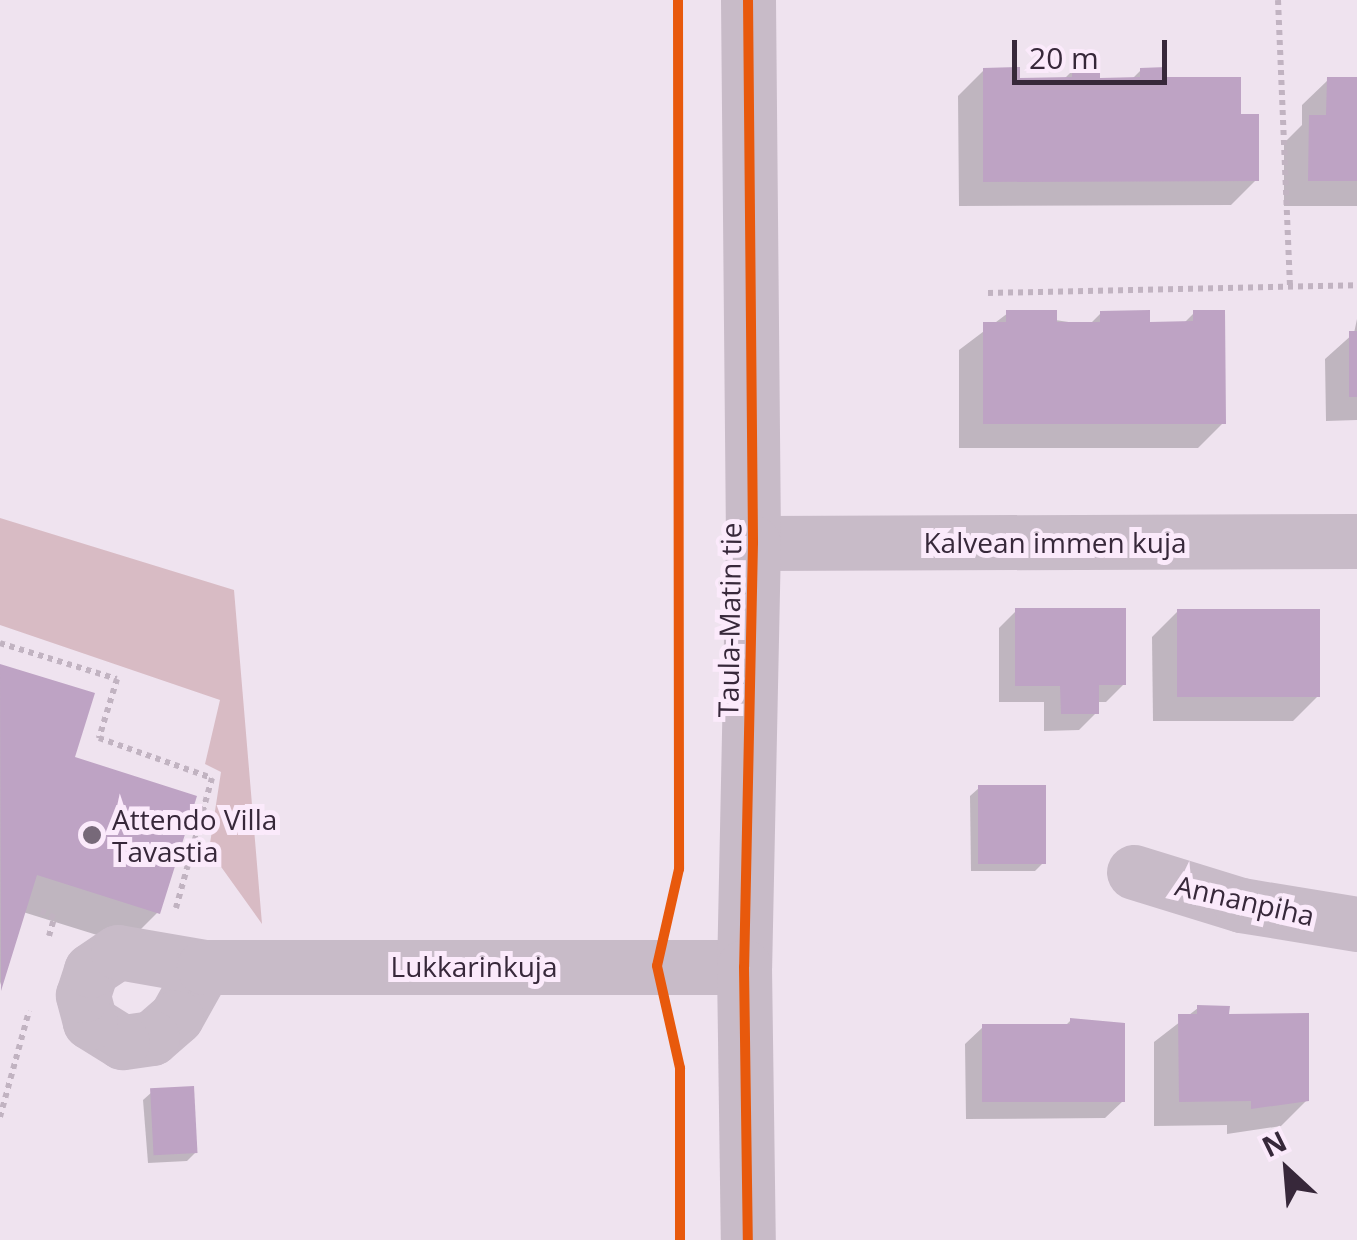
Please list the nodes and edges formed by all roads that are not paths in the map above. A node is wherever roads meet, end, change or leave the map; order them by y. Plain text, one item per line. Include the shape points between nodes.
1 (748, 0) edge
2 (1357, 541) edge
3 (753, 543) junction
4 (1134, 872) dead end
5 (1357, 924) edge
6 (183, 963) road end
7 (744, 966) junction
8 (748, 1240) edge

1 - 3 street, Taula-Matin tie
2 - 3 street, Kalvean immen kuja
3 - 7 street, Taula-Matin tie
4 - 5 street, Annanpiha via 1241,904
6 - 7 street, Lukkarinkuja
7 - 8 street, Taula-Matin tie

